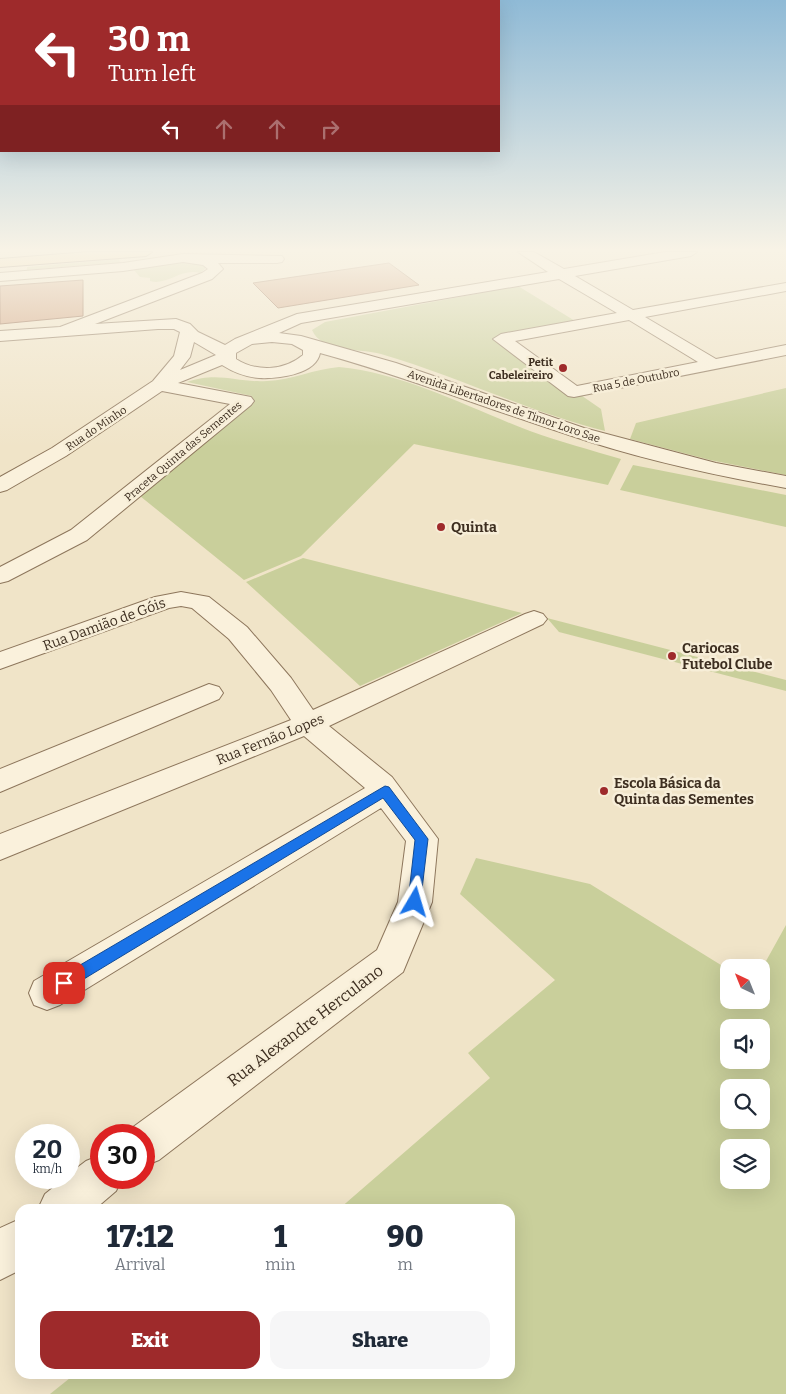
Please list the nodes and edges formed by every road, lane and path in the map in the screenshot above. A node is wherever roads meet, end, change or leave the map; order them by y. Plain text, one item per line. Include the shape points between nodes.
1 (99, 317) edge
2 (311, 317) edge
3 (313, 317) edge
4 (615, 317) edge
5 (636, 317) edge
6 (63, 331) junction
7 (195, 335) junction
8 (0, 336) edge
9 (251, 340) junction
10 (303, 343) junction
11 (786, 350) edge
12 (226, 356) junction
13 (369, 362) junction
14 (715, 365) junction
15 (292, 368) junction
16 (246, 370) junction
17 (192, 372) junction
18 (159, 385) junction
19 (786, 482) edge
20 (0, 486) edge
21 (0, 576) edge
22 (200, 602) joint
23 (534, 619) dead end
24 (5, 660) edge
25 (209, 693) dead end
26 (308, 724) junction
27 (0, 781) edge
28 (385, 790) junction
29 (0, 847) edge
30 (47, 993) dead end
31 (155, 1136) edge
32 (90, 1185) edge
33 (66, 1204) edge
34 (15, 1245) edge
35 (0, 1257) edge

1 - 6 street
2 - 9 street, Rua do Minho via 287,322
3 - 10 street via 297,326 295,332
4 - 14 street, Rua 5 de Outubro via 500,339 574,392
5 - 14 street
6 - 7 street via 176,324
6 - 8 street
7 - 9 street
7 - 12 street
7 - 18 street
9 - 10 street, Avenida Libertadores de Timor Loro Sae via 272,337
9 - 12 street, Rua do Minho via 234,346
10 - 13 street, Avenida Libertadores de Timor Loro Sae
10 - 15 street via 312,352 311,357
11 - 14 street, Rua 5 de Outubro
12 - 16 street via 232,364
12 - 17 street, Rua do Minho
13 - 15 street, Avenida Libertadores de Timor Loro Sae via 327,362
13 - 19 street, Avenida Libertadores de Timor Loro Sae via 576,432 715,469
15 - 16 street, Avenida Libertadores de Timor Loro Sae via 269,372
16 - 17 street, Rua do Minho
17 - 18 street, Rua do Minho
18 - 20 street, Rua do Minho via 59,452
18 - 21 street, Praceta Quinta das Sementes via 245,401 79,535
22 - 24 street, Rua Damião de Góis via 181,599 164,602
22 - 26 street, Rua Alexandre Herculano via 238,634 281,684
23 - 26 street, Rua Fernão Lopes
25 - 27 street
26 - 28 street, Rua Alexandre Herculano
26 - 29 street, Rua Fernão Lopes
28 - 30 street
28 - 31 street, Rua Alexandre Herculano via 422,839 415,902 390,960
32 - 33 street
34 - 35 street

